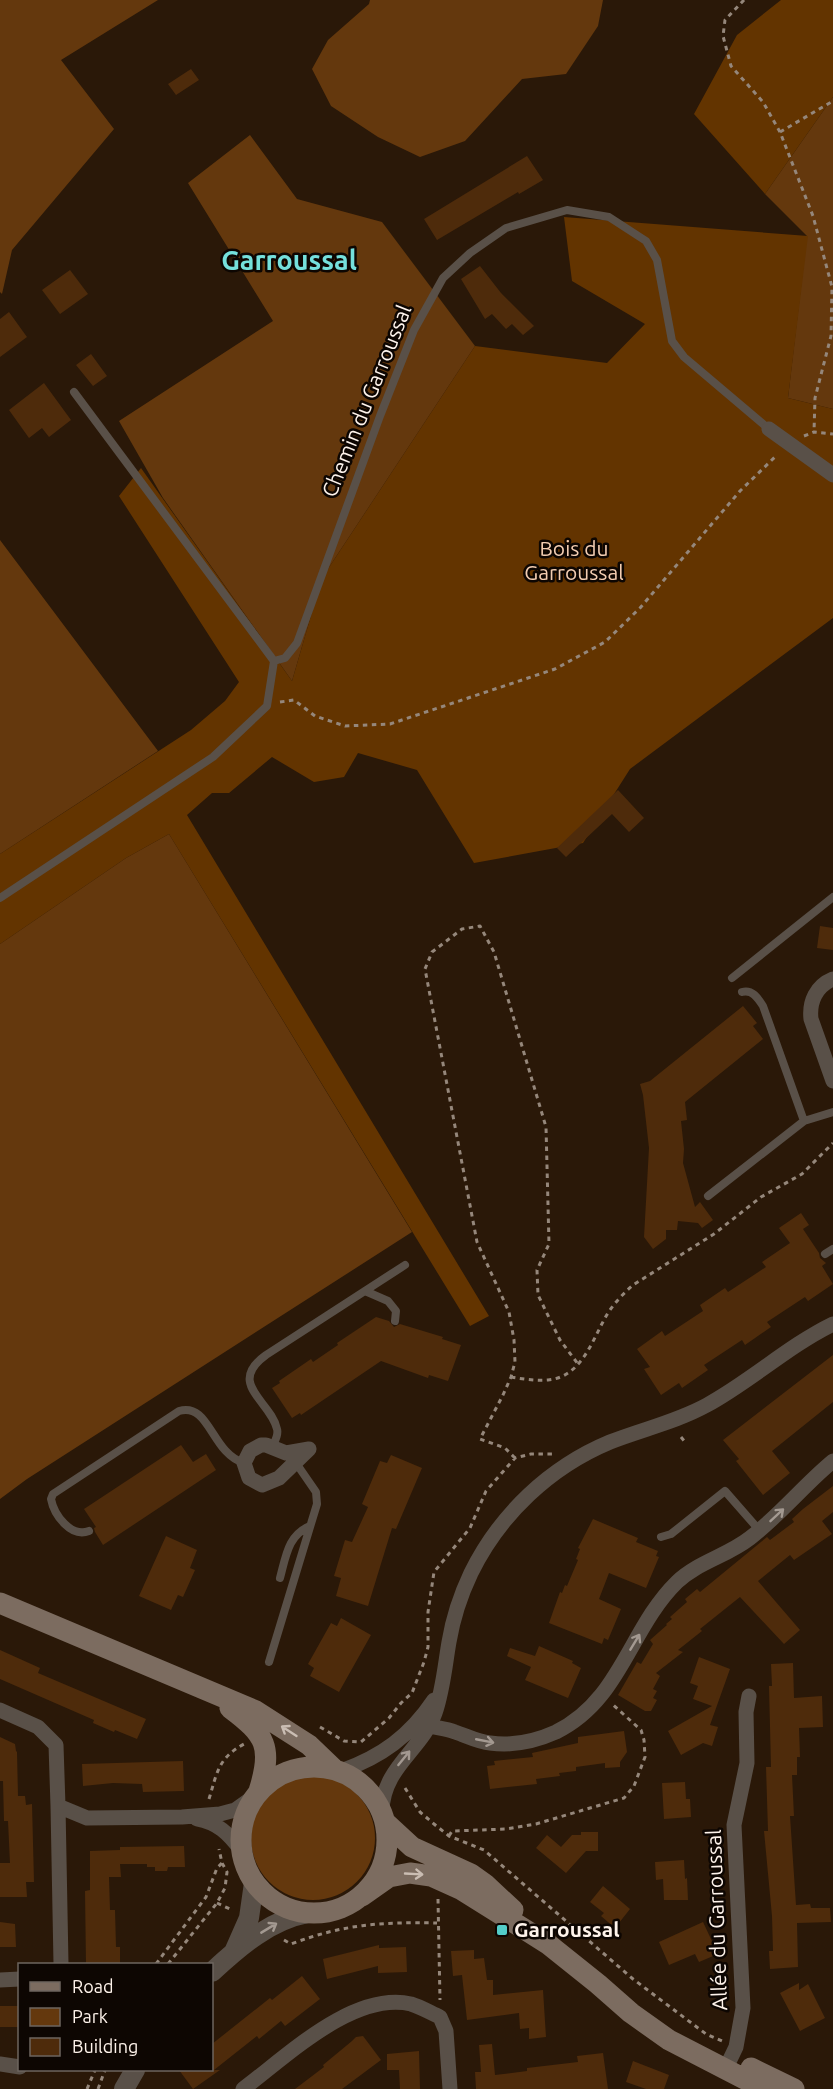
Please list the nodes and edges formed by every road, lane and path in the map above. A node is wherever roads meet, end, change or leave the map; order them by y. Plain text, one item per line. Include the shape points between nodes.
1 (744, 0) edge
2 (833, 101) edge
3 (780, 132) junction
4 (74, 392) dead end
5 (769, 429) joint
6 (814, 432) junction
7 (833, 434) edge
8 (788, 443) junction
9 (833, 475) edge
10 (274, 661) junction
11 (267, 706) junction
12 (833, 897) edge
13 (0, 898) edge
14 (732, 978) dead end
15 (833, 979) edge
16 (742, 992) dead end
17 (833, 1081) edge
18 (833, 1112) edge
19 (804, 1121) junction
20 (833, 1143) edge
21 (708, 1196) dead end
22 (833, 1249) edge
23 (825, 1254) dead end
24 (405, 1265) dead end
25 (365, 1291) junction
26 (395, 1321) dead end
27 (833, 1324) edge
28 (578, 1364) junction
29 (511, 1377) junction
30 (681, 1437) dead end
31 (685, 1442) dead end
32 (272, 1447) junction
33 (515, 1458) dead end
34 (833, 1461) edge
35 (244, 1463) junction
36 (296, 1463) junction
37 (310, 1526) junction
38 (89, 1531) dead end
39 (759, 1531) junction
40 (661, 1537) dead end
41 (280, 1578) dead end
42 (0, 1603) edge
43 (269, 1662) dead end
44 (210, 1693) junction
45 (439, 1693) junction
46 (602, 1696) junction
47 (749, 1696) dead end
48 (0, 1710) edge
49 (314, 1724) dead end
50 (429, 1726) junction
51 (364, 1740) dead end
52 (255, 1743) dead end
53 (337, 1770) junction
54 (403, 1785) dead end
55 (257, 1793) junction
56 (209, 1801) dead end
57 (58, 1806) junction
58 (182, 1817) junction
59 (384, 1817) junction
60 (449, 1836) junction
61 (241, 1850) junction
62 (254, 1883) junction
63 (439, 1888) dead end
64 (362, 1896) junction
65 (217, 1903) junction
66 (233, 1911) dead end
67 (308, 1913) junction
68 (437, 1923) junction
69 (281, 1938) dead end
70 (548, 1944) junction
71 (234, 1952) junction
72 (61, 1963) edge
73 (157, 1963) edge
74 (170, 1963) edge
75 (213, 1971) edge
76 (18, 1979) edge
77 (0, 1980) edge
78 (440, 2017) junction
79 (731, 2058) junction
80 (0, 2064) edge
81 (18, 2067) edge
82 (95, 2071) edge
83 (105, 2071) edge
84 (134, 2071) edge
85 (253, 2086) edge
86 (87, 2089) edge
87 (98, 2089) edge
88 (124, 2089) edge
89 (450, 2089) edge
90 (764, 2089) edge
91 (794, 2089) edge

1 - 3 path via 725,20 723,36 731,66 763,102
2 - 3 path
3 - 6 path via 813,216 832,286 831,336 815,398
4 - 10 lane
5 - 8 street, Chemin du Garroussal
5 - 10 lane, Chemin du Garroussal via 684,357 672,341 657,260 646,241 609,217 567,210 506,228 443,278 419,322 297,643 285,658
6 - 7 path
6 - 8 path
8 - 9 street, Chemin du Garroussal
8 - 11 path via 740,490 640,608 605,642 555,669 390,724 345,726 315,716 294,700
10 - 11 lane
11 - 13 lane via 213,757
12 - 14 lane
15 - 17 street via 822,985 810,1009 810,1019
16 - 19 lane via 752,993 763,1006
18 - 19 lane
19 - 21 lane
20 - 28 path via 802,1174 761,1197 714,1234 624,1292
22 - 23 lane
24 - 25 lane
25 - 26 lane via 391,1303 396,1311
25 - 32 lane via 254,1366 252,1388 277,1428
27 - 45 street via 707,1405 592,1450 534,1489 500,1527 471,1573 453,1623
28 - 29 path via 566,1375 548,1380
28 - 29 path via 560,1340 538,1295 537,1270 549,1244 546,1127 494,952 480,926 462,929 432,952 425,969 477,1242 510,1312 515,1362
29 - 33 path via 480,1439 505,1448
30 - 31 path
32 - 35 street via 255,1448
32 - 36 street via 286,1453 309,1449
39 -> 34 street
35 - 36 street via 249,1478 262,1485
35 - 38 lane via 225,1453 197,1412 179,1411 53,1494 52,1504 66,1525 76,1532
36 - 37 lane via 316,1492 317,1504
37 - 41 lane via 291,1541
37 - 43 lane
39 - 40 lane via 725,1491 671,1534
46 -> 39 street via 676,1583 693,1568 734,1549
42 - 44 main road
53 -> 44 main road via 278,1724
44 - 55 main road via 252,1725 264,1742 267,1759
45 - 50 street
45 - 53 street via 391,1747 368,1761
50 -> 46 street via 489,1743 533,1740 571,1724
46 - 60 path via 641,1730 644,1740 645,1757 634,1786 624,1798 536,1824 452,1831
47 - 79 street, Allée du Garroussal via 747,1763 734,1825 744,1994
48 - 57 street via 38,1727 56,1745
49 - 51 path via 344,1742
59 -> 50 street via 385,1794 393,1772
52 - 56 path via 244,1744 219,1764
53 - 55 main road via 310,1766 287,1771
53 - 59 main road via 367,1789
54 - 60 path via 420,1812
55 - 58 street via 235,1810
55 - 61 main road via 243,1821
57 - 58 street via 87,1818
57 - 72 street
58 - 61 street via 215,1824
59 - 64 main road via 388,1837 384,1863
59 - 70 main road via 412,1847 457,1866 484,1884
60 - 79 path via 484,1850
61 - 62 main road
62 - 67 main road via 278,1904
62 - 71 street via 249,1918
63 - 68 path
64 - 67 main road via 337,1910
64 -> 70 main road via 389,1877 410,1873 430,1876 462,1890
65 - 66 path
65 - 73 path via 225,1888 227,1872 222,1863 206,1897
65 - 74 path
71 -> 67 street via 284,1919
68 - 69 path via 350,1926 291,1944
68 - 78 path
70 - 79 main road via 669,2040
71 - 75 street
76 - 77 street
78 - 85 street via 410,2004 378,2004 356,2010 334,2020
78 - 89 street via 446,2031
79 - 90 main road
79 - 91 main road
80 - 81 street
82 - 86 path
83 - 87 path
84 - 88 street

